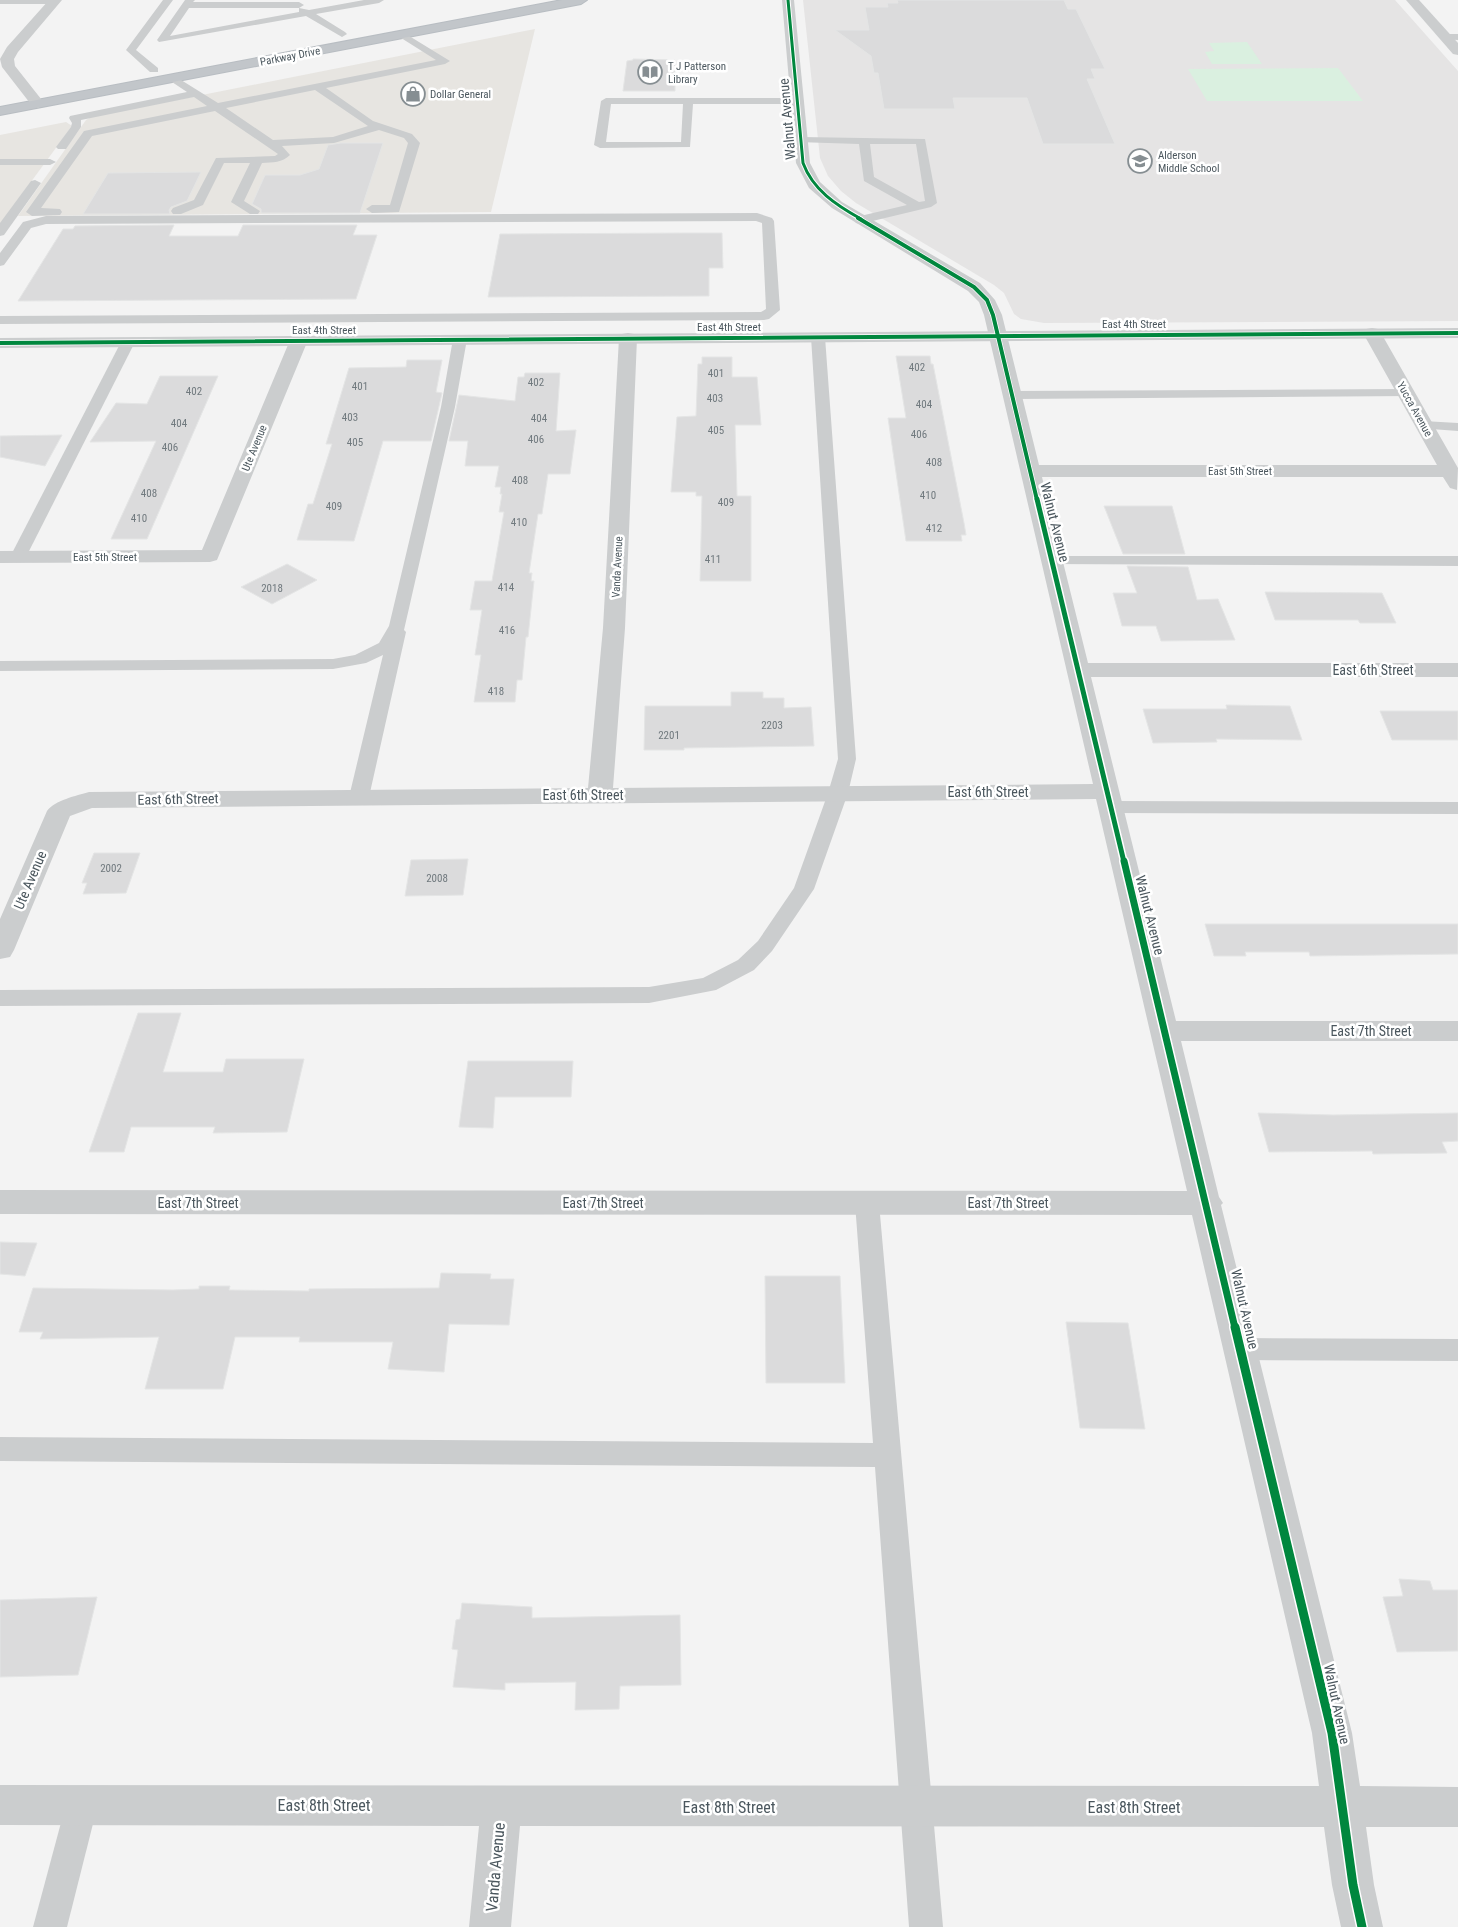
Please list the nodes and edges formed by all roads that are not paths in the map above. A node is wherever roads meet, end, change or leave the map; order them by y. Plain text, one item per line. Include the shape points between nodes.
1 (168, 0) edge
2 (379, 0) edge
3 (521, 0) edge
4 (581, 0) edge
5 (788, 0) edge
6 (1412, 0) edge
7 (0, 1) edge
8 (56, 1) edge
9 (262, 2) edge
10 (188, 3) edge
11 (354, 4) junction
12 (293, 5) junction
13 (308, 13) junction
14 (342, 34) junction
15 (401, 34) junction
16 (1452, 37) edge
17 (1458, 51) edge
18 (154, 70) junction
19 (173, 78) junction
20 (316, 86) junction
21 (28, 93) junction
22 (196, 94) junction
23 (0, 98) edge
24 (688, 102) junction
25 (798, 102) junction
26 (38, 104) junction
27 (216, 106) junction
28 (0, 111) edge
29 (377, 127) junction
30 (801, 140) junction
31 (864, 140) junction
32 (271, 143) junction
33 (258, 159) junction
34 (0, 162) edge
35 (50, 162) junction
36 (917, 206) junction
37 (177, 211) junction
38 (254, 211) junction
39 (860, 220) junction
40 (0, 232) edge
41 (0, 262) edge
42 (410, 318) junction
43 (0, 320) edge
44 (1372, 333) junction
45 (1458, 333) edge
46 (998, 335) junction
47 (818, 336) junction
48 (628, 338) junction
49 (460, 339) junction
50 (299, 340) junction
51 (405, 340) junction
52 (128, 342) junction
53 (0, 343) edge
54 (1406, 393) junction
55 (1012, 396) junction
56 (1423, 425) junction
57 (1458, 427) edge
58 (1030, 471) junction
59 (1454, 478) edge
60 (210, 556) joint
61 (9, 557) edge
62 (1051, 561) junction
63 (1458, 561) edge
64 (398, 626) junction
65 (0, 666) edge
66 (1078, 670) junction
67 (1458, 670) edge
68 (838, 793) junction
69 (600, 795) junction
70 (359, 797) junction
71 (1109, 799) junction
72 (1458, 808) edge
73 (60, 811) joint
74 (0, 950) edge
75 (0, 998) edge
76 (1165, 1031) junction
77 (1458, 1031) edge
78 (0, 1202) edge
79 (867, 1203) junction
80 (1207, 1203) junction
81 (1241, 1349) junction
82 (1458, 1350) edge
83 (0, 1449) edge
84 (888, 1455) junction
85 (82, 1804) junction
86 (0, 1805) edge
87 (501, 1806) junction
88 (1458, 1807) edge
89 (917, 1808) junction
90 (1343, 1808) junction
91 (50, 1927) edge
92 (490, 1927) edge
93 (926, 1927) edge
94 (1362, 1927) edge

1 - 18 lane via 131,50
2 - 11 lane
3 - 14 highway, Parkway Drive
4 - 15 highway, Parkway Drive
5 - 25 street, Walnut Avenue
6 - 16 street
7 - 8 lane
8 - 21 street via 7,59 9,67
9 - 10 lane
9 - 12 lane
10 - 13 lane via 162,40
11 - 12 lane
11 - 13 lane
12 - 13 lane
13 - 14 lane
14 - 18 highway, Parkway Drive
15 - 19 highway, Parkway Drive
15 - 20 lane via 445,61
16 - 17 street
18 - 21 highway, Parkway Drive
19 - 22 lane
19 - 26 highway, Parkway Drive
20 - 27 lane
20 - 29 lane
21 - 23 highway, Parkway Drive
21 - 26 street
22 - 27 lane
22 - 35 lane via 74,118 78,123 76,127
24 - 24 lane via 606,102 600,145 686,145
24 - 25 lane
25 - 30 street, Walnut Avenue
26 - 28 highway, Parkway Drive
27 - 32 lane
27 - 37 lane via 88,133 32,212
29 - 32 lane via 334,140
29 - 38 lane via 408,136 414,142 395,209
30 - 31 lane
30 - 39 street, Walnut Avenue via 810,179 824,195
31 - 36 lane via 868,179
31 - 36 lane via 922,141 931,203
32 - 33 lane via 284,155 277,159
33 - 37 lane via 220,160 200,202
33 - 38 lane via 237,202
34 - 35 lane
35 - 40 lane
36 - 39 lane
37 - 38 lane
39 - 46 street, Walnut Avenue via 979,291 990,306
41 - 42 lane via 27,224 46,220 757,217 768,221 773,310 764,316
42 - 43 lane
42 - 51 lane
44 - 45 street, East 4th Street
44 - 46 street, East 4th Street
44 - 54 street, Yucca Avenue
46 - 47 street, East 4th Street
46 - 55 street, Walnut Avenue
47 - 48 street, East 4th Street
47 - 68 lane via 847,760
48 - 49 street, East 4th Street
48 - 69 street, Vanda Avenue via 614,628
49 - 51 street, East 4th Street
49 - 64 lane via 448,407
50 - 51 street, East 4th Street
50 - 52 street, East 4th Street
50 - 60 street, Ute Avenue
52 - 53 street, East 4th Street
52 - 61 lane
54 - 55 lane
54 - 56 street, Yucca Avenue
55 - 58 street, Walnut Avenue
56 - 57 lane
56 - 59 street, Yucca Avenue
58 - 59 street, East 5th Street
58 - 62 street, Walnut Avenue
60 - 61 street, East 5th Street
62 - 63 lane
62 - 66 street, Walnut Avenue
64 - 65 lane via 385,647 360,659 333,664
64 - 70 lane
66 - 67 street, East 6th Street
66 - 71 street, Walnut Avenue
68 - 69 street, East 6th Street
68 - 71 street, East 6th Street
68 - 75 lane via 804,890 765,946 746,965 708,985 649,995
69 - 70 street, East 6th Street
70 - 73 street, East 6th Street via 89,800
71 - 72 lane
71 - 76 street, Walnut Avenue
73 - 74 street, Ute Avenue
76 - 77 street, East 7th Street
76 - 80 street, Walnut Avenue
78 - 79 street, East 7th Street
79 - 80 street, East 7th Street
79 - 84 lane
80 - 81 street, Walnut Avenue
81 - 82 lane
81 - 90 street, Walnut Avenue via 1332,1733
83 - 84 lane
84 - 89 lane
85 - 86 street, East 8th Street
85 - 87 street, East 8th Street
85 - 91 lane
87 - 89 street, East 8th Street
87 - 92 street, Vanda Avenue
88 - 90 street, East 8th Street
89 - 90 street, East 8th Street
89 - 93 lane
90 - 94 street, Walnut Avenue

